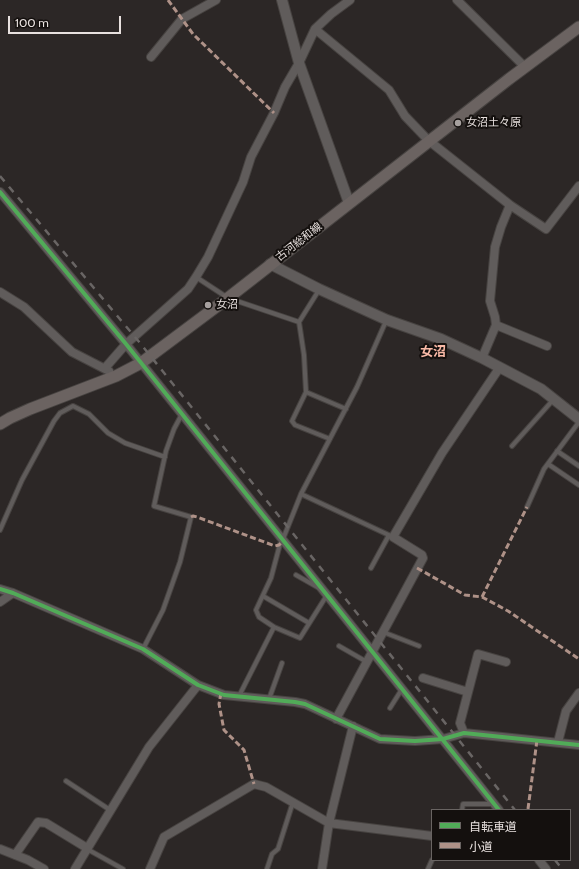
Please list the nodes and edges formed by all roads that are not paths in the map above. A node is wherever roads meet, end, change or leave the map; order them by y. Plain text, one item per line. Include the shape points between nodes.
1 (216, 0) edge
2 (282, 0) edge
3 (350, 0) edge
4 (457, 0) edge
5 (579, 27) edge
6 (315, 29) junction
7 (151, 57) dead end
8 (300, 63) junction
9 (525, 67) junction
10 (428, 140) junction
11 (579, 186) edge
12 (0, 192) edge
13 (349, 203) junction
14 (510, 205) junction
15 (270, 264) junction
16 (196, 277) junction
17 (319, 289) junction
18 (0, 292) edge
19 (228, 298) junction
20 (386, 320) junction
21 (299, 322) junction
22 (496, 325) junction
23 (126, 344) junction
24 (547, 346) dead end
25 (482, 358) junction
26 (141, 363) junction
27 (105, 368) junction
28 (500, 368) junction
29 (116, 376) junction
30 (306, 392) junction
31 (554, 399) junction
32 (346, 409) junction
33 (182, 414) junction
34 (579, 419) edge
35 (579, 422) edge
36 (0, 424) edge
37 (330, 439) junction
38 (512, 446) dead end
39 (558, 451) junction
40 (165, 457) junction
41 (548, 464) junction
42 (579, 466) edge
43 (579, 485) edge
44 (301, 494) junction
45 (527, 507) dead end
46 (0, 530) edge
47 (391, 536) junction
48 (281, 541) junction
49 (371, 568) dead end
50 (296, 575) dead end
51 (0, 589) edge
52 (13, 593) junction
53 (327, 594) junction
54 (263, 596) junction
55 (0, 602) edge
56 (309, 623) junction
57 (274, 627) junction
58 (383, 632) junction
59 (338, 646) dead end
60 (418, 646) dead end
61 (143, 649) junction
62 (373, 652) junction
63 (367, 662) junction
64 (506, 662) dead end
65 (282, 663) dead end
66 (423, 678) dead end
67 (198, 685) junction
68 (402, 688) junction
69 (468, 692) junction
70 (579, 693) edge
71 (239, 696) junction
72 (269, 699) junction
73 (390, 708) dead end
74 (336, 719) junction
75 (353, 726) junction
76 (464, 733) junction
77 (443, 739) junction
78 (558, 742) junction
79 (579, 745) edge
80 (66, 781) dead end
81 (292, 802) junction
82 (497, 807) edge
83 (462, 809) edge
84 (110, 810) junction
85 (329, 823) junction
86 (431, 836) edge
87 (87, 848) junction
88 (0, 849) edge
89 (15, 855) junction
90 (540, 861) edge
91 (44, 869) edge
92 (75, 869) edge
93 (124, 869) edge
94 (150, 869) edge
95 (267, 869) edge
96 (322, 869) edge
97 (546, 869) edge

1 - 7 street via 182,19
2 - 8 street
3 - 6 street
4 - 9 street
5 - 9 main road, 古河総和線
6 - 8 street
6 - 10 street via 389,90 405,116
8 - 13 street
8 - 16 street via 285,87 251,157 232,207
9 - 10 main road, 古河総和線
10 - 13 main road, 古河総和線
10 - 14 street
11 - 14 street via 546,228
12 - 23 street
13 - 15 main road, 古河総和線
14 - 22 street via 495,247 490,301
15 - 17 street
15 - 19 main road, 古河総和線
16 - 19 lane
16 - 23 street via 188,289
17 - 20 street
17 - 21 lane
18 - 27 street via 24,307 72,352
19 - 21 lane
19 - 26 main road, 古河総和線
20 - 25 street via 441,339
20 - 32 lane
21 - 30 lane
22 - 24 street
22 - 25 street
23 - 26 street
23 - 27 street
25 - 28 street
26 - 29 main road, 古河総和線
26 - 33 street
27 - 29 street
28 - 31 street
28 - 47 street via 442,453
29 - 36 main road, 古河総和線 via 30,409
30 - 32 lane
30 - 37 lane via 292,420 295,425
31 - 34 street
31 - 38 lane
32 - 37 lane
33 - 40 lane
33 - 48 street
35 - 39 lane
37 - 44 lane
39 - 41 lane
39 - 42 lane
40 - 46 lane via 125,443 108,433 89,414 73,406 60,413 54,421 22,480
40 - 61 lane via 154,506 191,517 180,562 163,610
41 - 43 lane
41 - 45 lane
44 - 47 lane
44 - 48 lane
47 - 49 lane
47 - 58 street via 423,558
48 - 53 street
48 - 54 lane via 271,578
50 - 53 lane
51 - 52 street
52 - 55 street
52 - 61 street
53 - 56 lane
53 - 62 street
54 - 56 lane
54 - 57 lane via 256,610 259,617
56 - 57 lane via 300,638
57 - 71 lane
58 - 60 lane
58 - 62 street
59 - 63 lane
61 - 67 street
62 - 63 street
62 - 68 street
63 - 74 street
64 - 69 street via 478,654
65 - 72 lane
66 - 69 street
67 - 71 street via 224,695
67 - 84 street via 149,747
68 - 73 lane
68 - 77 street
69 - 76 street via 460,723
70 - 78 street via 566,711
71 - 72 street
72 - 74 street via 305,704
74 - 75 street
75 - 77 street via 380,739
75 - 85 street
76 - 77 street
76 - 78 street
77 - 82 street
78 - 79 street
80 - 84 lane
81 - 85 street
81 - 94 street via 266,787 254,784 164,837
81 - 95 lane via 278,849 272,854
82 - 83 lane via 463,804
84 - 87 street
85 - 86 street
85 - 96 street
87 - 89 street via 46,823 38,822
87 - 92 street
87 - 93 lane
88 - 89 street
89 - 91 street
90 - 97 street

